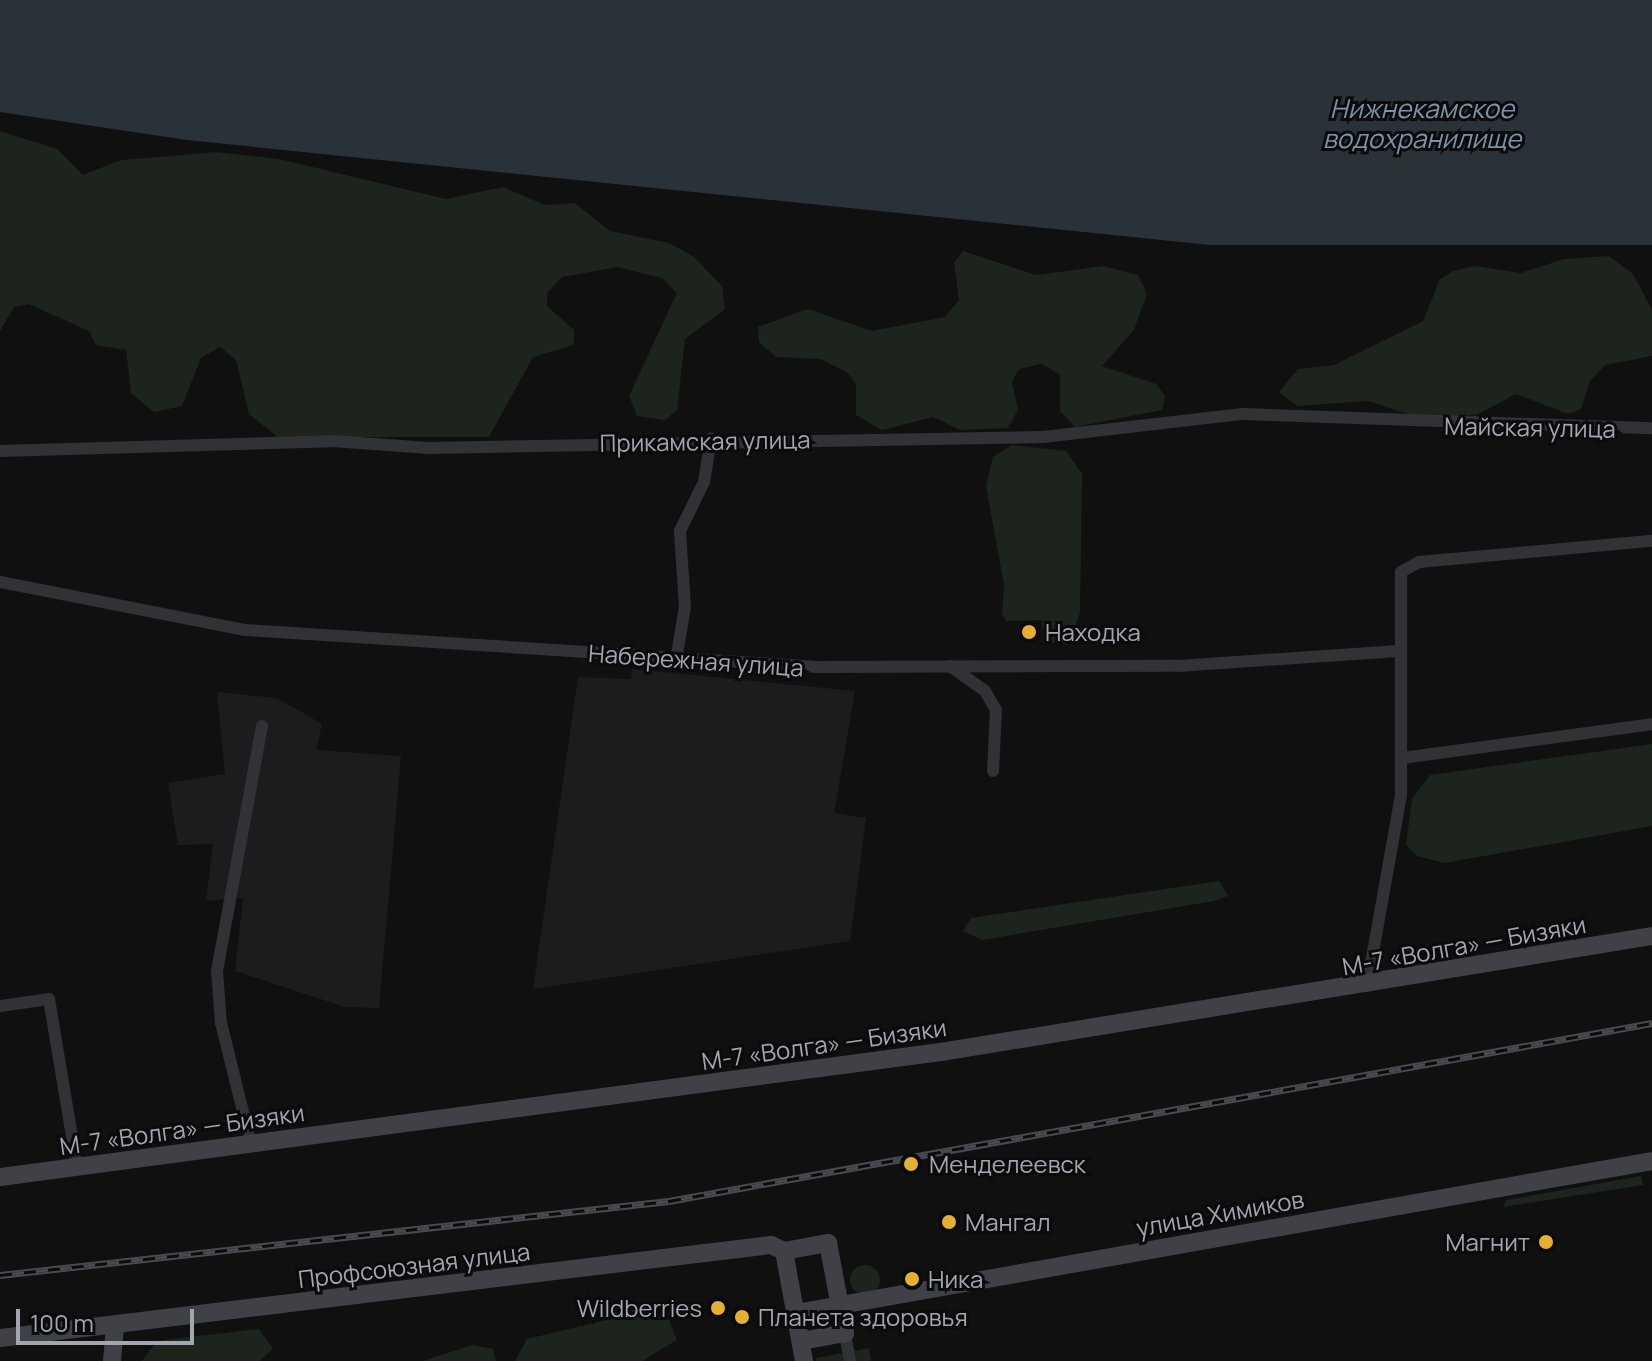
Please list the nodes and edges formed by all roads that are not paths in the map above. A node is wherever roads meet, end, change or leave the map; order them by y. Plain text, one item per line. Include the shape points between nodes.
1 (1407, 425) joint
2 (1652, 428) edge
3 (711, 439) junction
4 (0, 451) edge
5 (1652, 541) edge
6 (0, 582) edge
7 (1398, 651) junction
8 (676, 660) junction
9 (950, 666) junction
10 (1652, 724) edge
11 (262, 726) dead end
12 (1402, 758) junction
13 (993, 771) dead end
14 (1652, 936) edge
15 (1367, 986) junction
16 (0, 1006) edge
17 (251, 1144) junction
18 (1652, 1161) edge
19 (77, 1167) junction
20 (0, 1177) edge
21 (784, 1251) junction
22 (839, 1306) junction
23 (796, 1313) junction
24 (115, 1326) junction
25 (845, 1333) junction
26 (0, 1338) edge
27 (801, 1341) junction
28 (112, 1361) edge
29 (804, 1361) edge
30 (850, 1361) edge

1 - 2 street, Майская улица
1 - 3 street, Прикамская улица via 1357,416 1243,414 1043,437
3 - 4 street, Прикамская улица
3 - 8 street via 704,482 680,531 685,607
5 - 7 street via 1412,564 1396,584
6 - 8 street, Набережная улица via 231,629
7 - 9 street, Набережная улица via 1178,666
7 - 12 street
8 - 9 street, Набережная улица
9 - 13 street via 985,691 996,710
10 - 12 street
11 - 17 street via 217,971 221,1023
12 - 15 street
14 - 15 main road, М-7 «Волга» — Бизяки
15 - 17 main road, М-7 «Волга» — Бизяки via 941,1052
16 - 19 street via 49,999
17 - 19 main road, М-7 «Волга» — Бизяки
18 - 22 main road, улица Химиков
19 - 20 main road, М-7 «Волга» — Бизяки
21 - 22 main road, Профсоюзная улица via 828,1243
21 - 23 main road
21 - 24 main road, Профсоюзная улица via 771,1245
22 - 23 main road, улица Химиков
22 - 25 main road
23 - 27 main road
24 - 26 main road, Профсоюзная улица
24 - 28 main road
25 - 27 main road
25 - 30 street
27 - 29 main road

